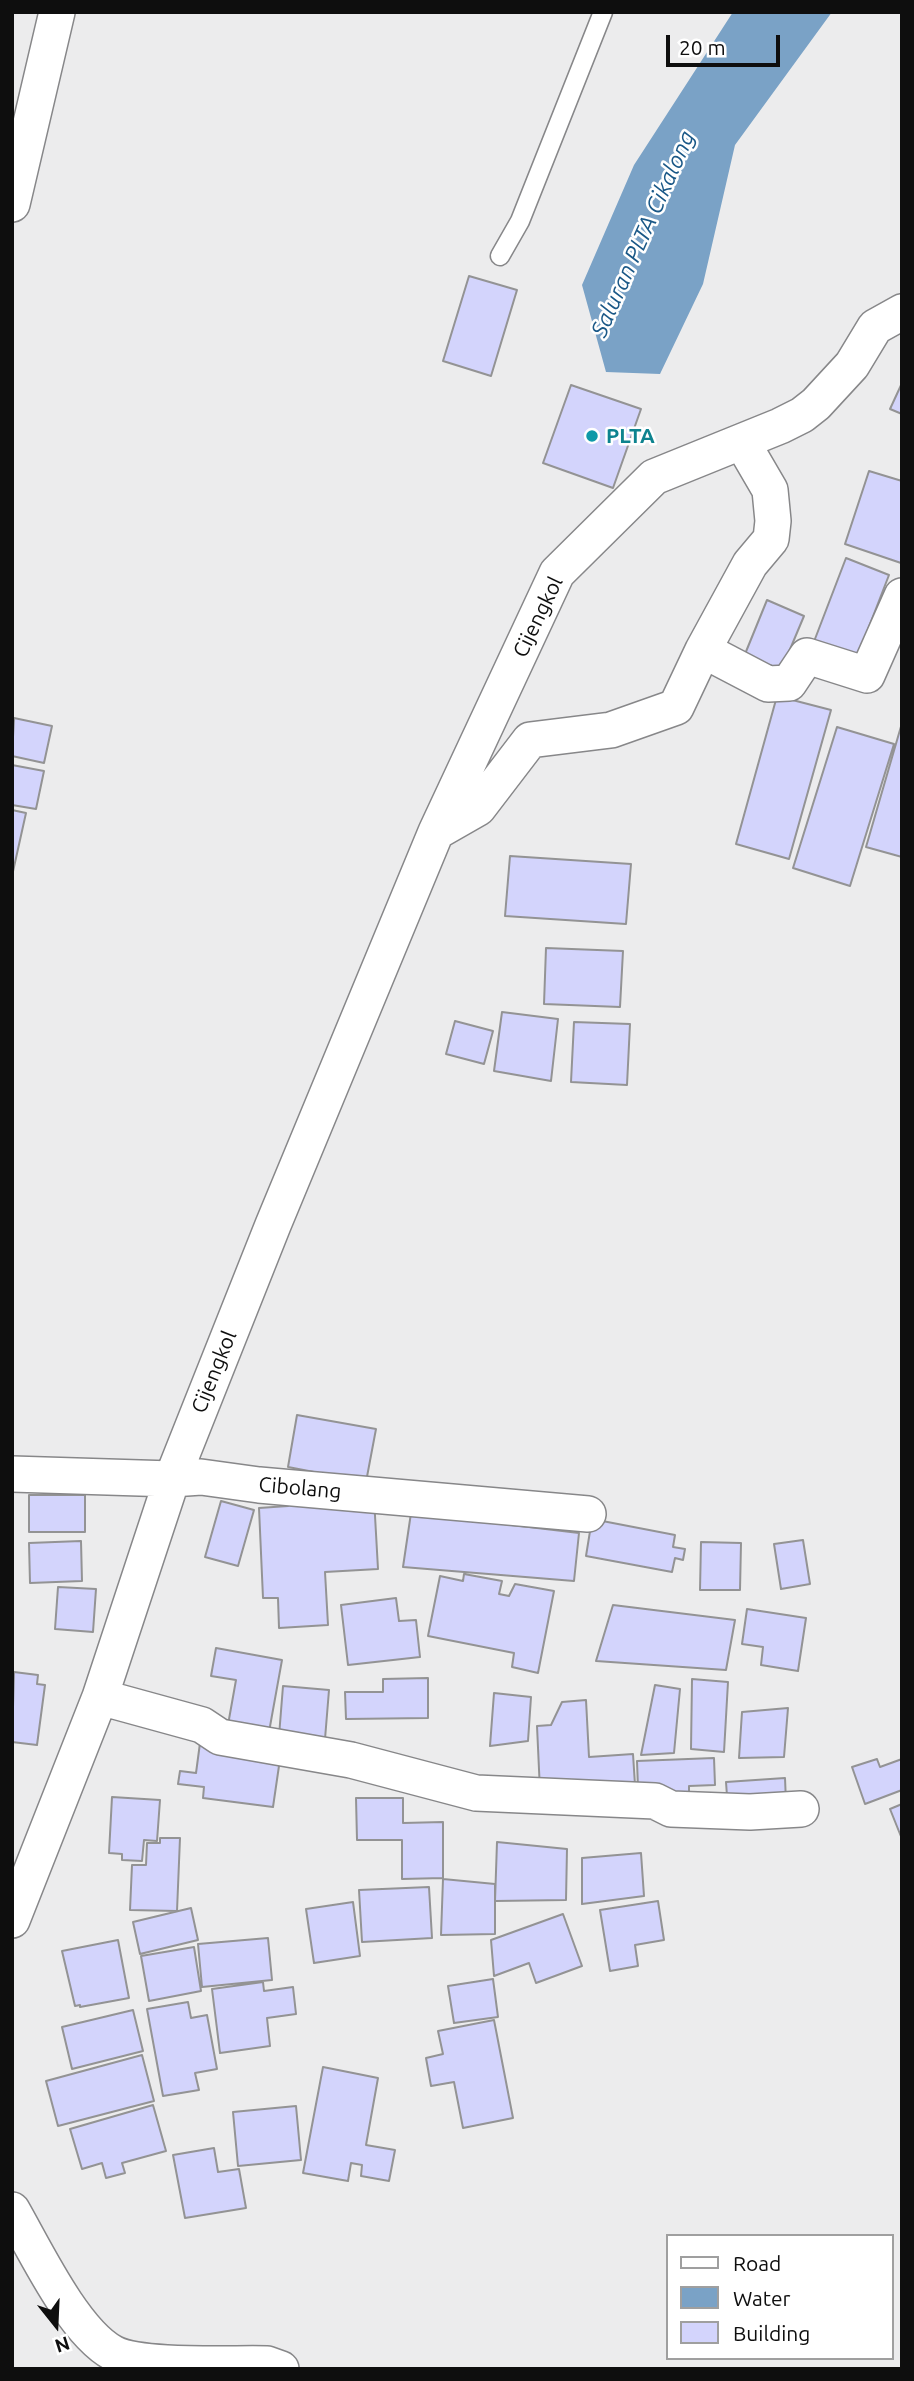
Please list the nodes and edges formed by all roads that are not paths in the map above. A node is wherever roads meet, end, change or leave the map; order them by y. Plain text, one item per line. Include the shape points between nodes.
1 (57, 12) edge
2 (603, 12) edge
3 (12, 204) edge
4 (500, 256) dead end
5 (902, 312) edge
6 (742, 442) junction
7 (902, 596) edge
8 (703, 650) junction
9 (436, 832) junction
10 (12, 1474) edge
11 (172, 1479) junction
12 (588, 1514) dead end
13 (100, 1697) junction
14 (801, 1809) dead end
15 (12, 1920) edge
16 (12, 2210) edge
17 (281, 2369) edge

1 - 3 street
2 - 4 lane via 520,221
5 - 6 street, Cijengkol via 875,327 852,365 816,404
6 - 8 street via 770,490 771,539 750,564
6 - 9 street, Cijengkol via 654,477 557,573
7 - 8 street via 867,675 807,656 789,683 768,684
8 - 9 street via 676,706 611,730 530,740 478,808
9 - 11 street, Cijengkol
10 - 11 street, Cibolang
11 - 12 street, Cibolang via 201,1477
11 - 13 street, Cijengkol
13 - 14 street via 202,1725 220,1737 351,1760 476,1793 655,1801 671,1809
13 - 15 street, Cijengkol
16 - 17 street via 84,2328 114,2354 174,2362 267,2364

